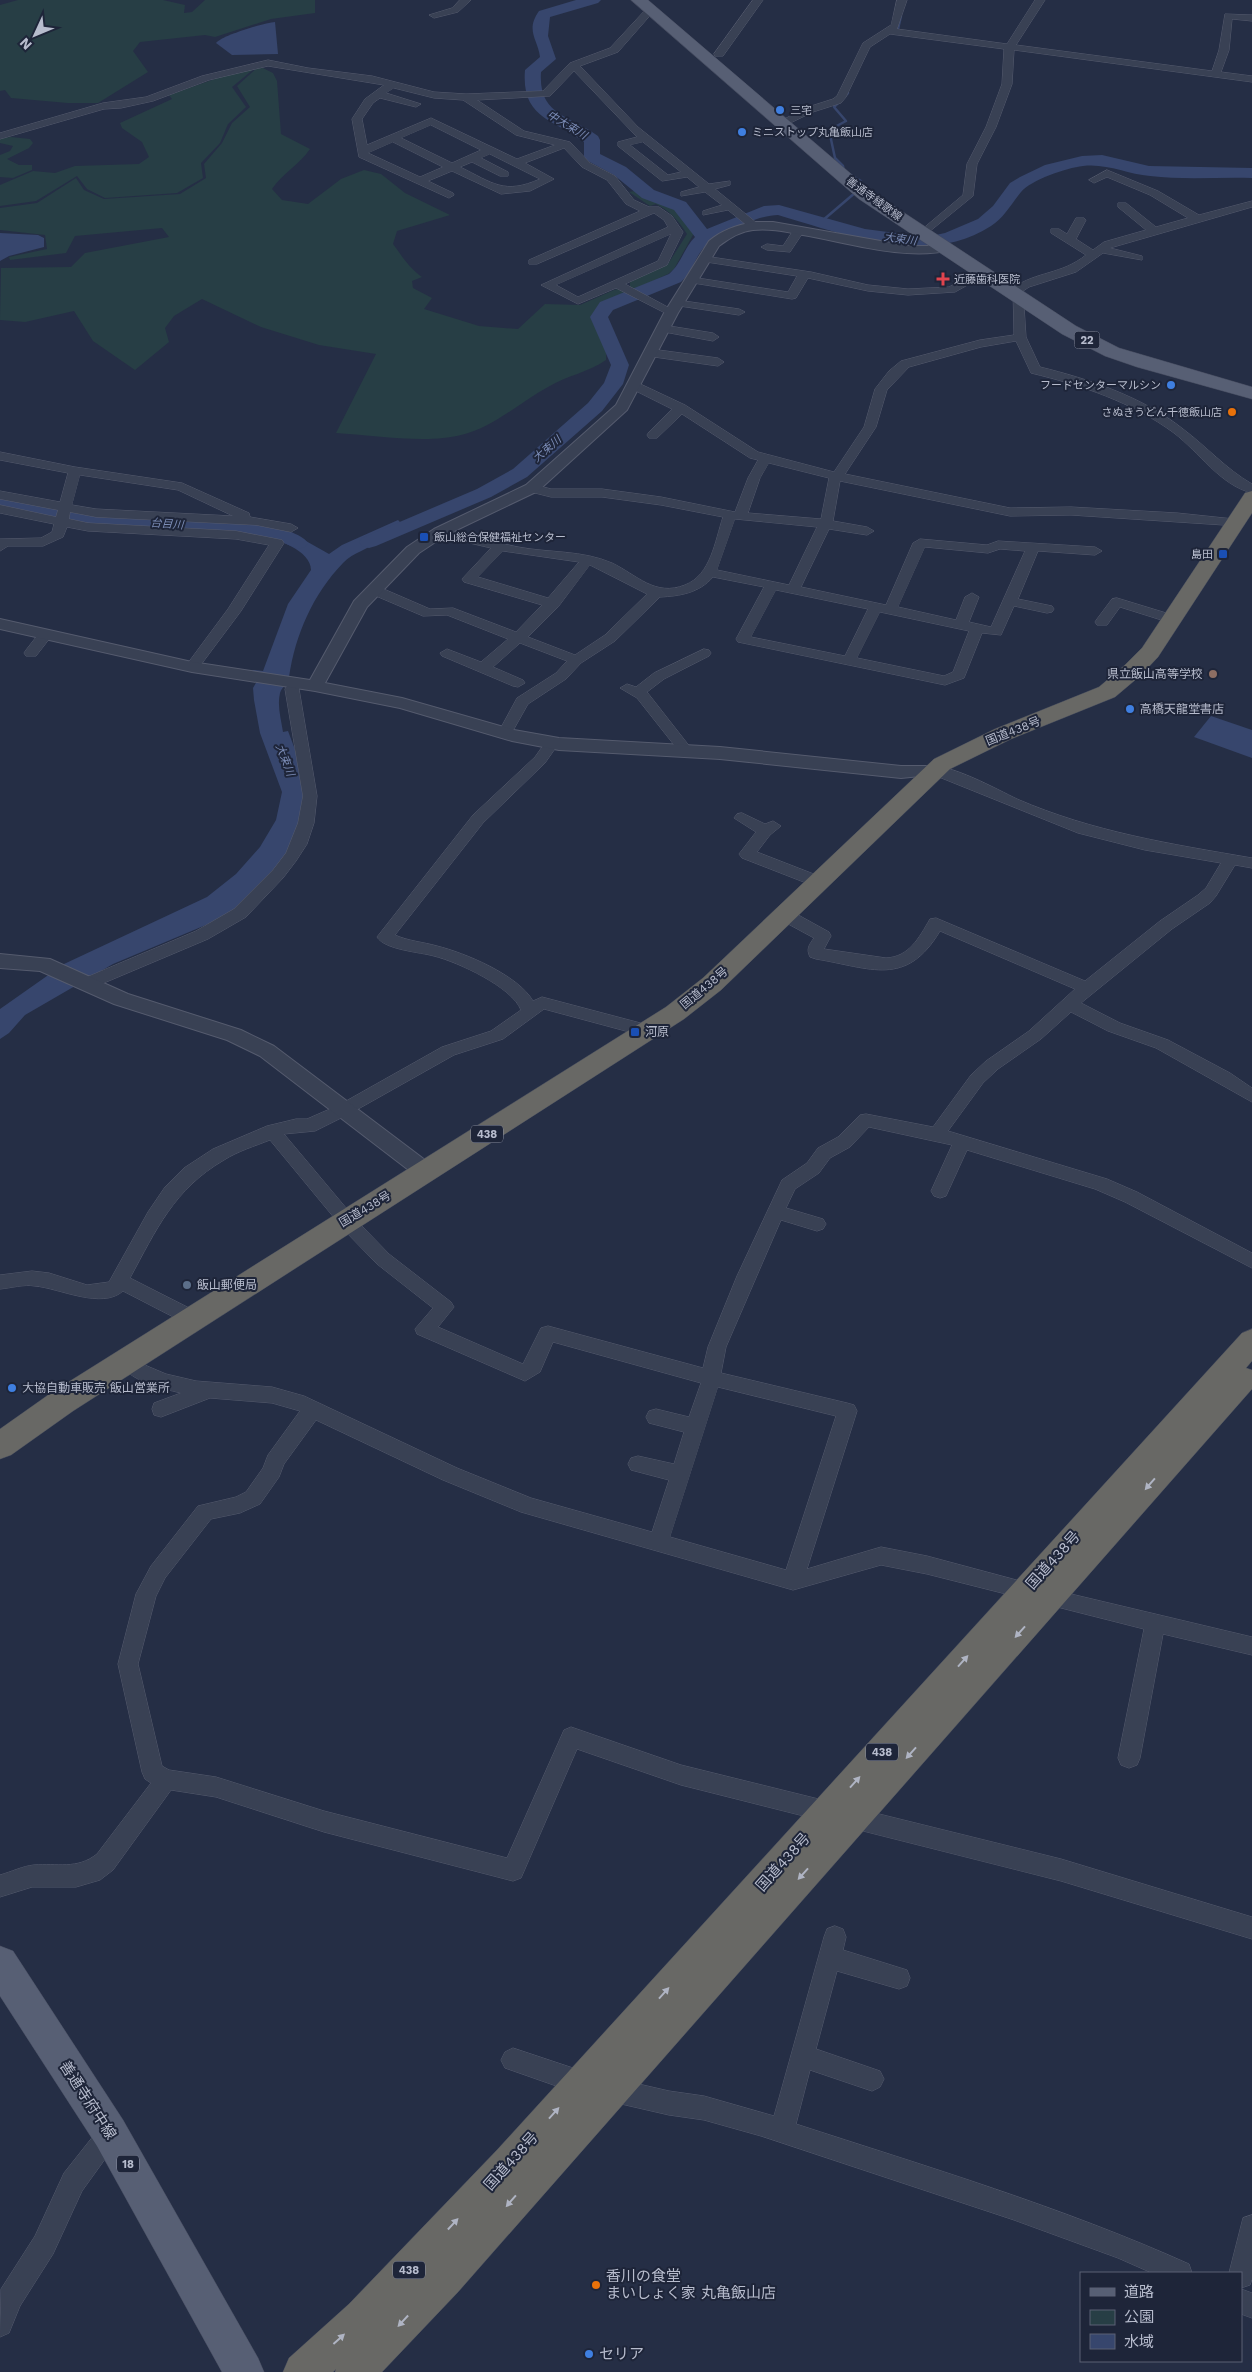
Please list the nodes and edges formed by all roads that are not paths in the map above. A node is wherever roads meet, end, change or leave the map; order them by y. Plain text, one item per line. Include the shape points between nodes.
1 (466, 0) edge
2 (758, 0) edge
3 (902, 0) edge
4 (1040, 0) edge
5 (645, 5) edge
6 (434, 15) dead end
7 (1252, 18) edge
8 (892, 31) junction
9 (1009, 48) junction
10 (719, 54) dead end
11 (574, 65) junction
12 (1216, 72) junction
13 (1252, 79) edge
14 (391, 85) junction
15 (378, 94) junction
16 (466, 97) junction
17 (416, 104) dead end
18 (782, 123) junction
19 (0, 136) edge
20 (393, 138) junction
21 (644, 138) junction
22 (566, 144) junction
23 (490, 150) junction
24 (363, 151) junction
25 (472, 158) junction
26 (516, 163) junction
27 (451, 167) junction
28 (688, 173) junction
29 (504, 174) dead end
30 (1094, 180) dead end
31 (420, 181) junction
32 (726, 183) dead end
33 (707, 188) junction
34 (685, 194) dead end
35 (449, 195) dead end
36 (1252, 204) edge
37 (1122, 205) dead end
38 (731, 206) junction
39 (648, 211) junction
40 (1227, 212) junction
41 (708, 213) dead end
42 (1252, 216) edge
43 (1196, 219) junction
44 (1080, 220) dead end
45 (752, 224) junction
46 (674, 228) junction
47 (798, 231) junction
48 (1055, 231) dead end
49 (1154, 231) junction
50 (935, 240) junction
51 (1070, 240) junction
52 (767, 247) dead end
53 (563, 249) junction
54 (1096, 251) junction
55 (704, 258) junction
56 (1138, 258) dead end
57 (533, 262) dead end
58 (593, 265) junction
59 (983, 273) junction
60 (804, 274) junction
61 (691, 280) junction
62 (846, 283) junction
63 (620, 286) junction
64 (754, 290) junction
65 (834, 293) dead end
66 (1017, 296) junction
67 (674, 308) junction
68 (663, 329) junction
69 (713, 337) dead end
70 (1020, 337) junction
71 (650, 353) junction
72 (718, 362) dead end
73 (634, 385) junction
74 (1252, 392) edge
75 (681, 408) junction
76 (653, 435) dead end
77 (0, 456) edge
78 (765, 459) junction
79 (75, 472) junction
80 (836, 476) junction
81 (532, 488) junction
82 (1252, 490) edge
83 (0, 495) edge
84 (1252, 498) edge
85 (0, 509) edge
86 (63, 513) junction
87 (735, 515) junction
88 (256, 521) junction
89 (1234, 523) junction
90 (824, 524) junction
91 (867, 531) dead end
92 (440, 532) junction
93 (267, 539) junction
94 (0, 546) edge
95 (500, 546) junction
96 (1033, 548) junction
97 (1096, 551) dead end
98 (588, 559) junction
99 (710, 572) junction
100 (772, 585) junction
101 (374, 590) junction
102 (793, 590) junction
103 (656, 593) junction
104 (972, 597) dead end
105 (1010, 601) junction
106 (553, 604) junction
107 (883, 609) junction
108 (1047, 609) dead end
109 (1170, 619) junction
110 (1102, 622) dead end
111 (0, 624) edge
112 (961, 625) junction
113 (977, 628) junction
114 (45, 635) junction
115 (519, 638) junction
116 (31, 653) dead end
117 (447, 653) dead end
118 (704, 653) dead end
119 (576, 660) junction
120 (849, 661) junction
121 (192, 667) junction
122 (483, 668) junction
123 (292, 683) junction
124 (518, 683) dead end
125 (316, 686) junction
126 (505, 733) junction
127 (552, 743) junction
128 (687, 752) junction
129 (934, 770) junction
130 (742, 818) dead end
131 (1231, 859) junction
132 (1252, 863) edge
133 (819, 882) junction
134 (784, 915) junction
135 (0, 961) edge
136 (84, 983) junction
137 (1087, 988) junction
138 (1069, 1004) junction
139 (530, 1012) junction
140 (648, 1031) junction
141 (1252, 1096) edge
142 (345, 1109) junction
143 (273, 1131) junction
144 (937, 1134) junction
145 (962, 1141) junction
146 (426, 1172) junction
147 (818, 1176) dead end
148 (940, 1191) dead end
149 (785, 1215) junction
150 (346, 1220) junction
151 (817, 1224) dead end
152 (767, 1230) junction
153 (1251, 1258) edge
154 (119, 1281) junction
155 (0, 1282) edge
156 (194, 1319) junction
157 (1252, 1341) edge
158 (127, 1360) junction
159 (1252, 1368) edge
160 (711, 1378) junction
161 (210, 1390) junction
162 (313, 1408) junction
163 (160, 1409) dead end
164 (656, 1417) dead end
165 (696, 1427) junction
166 (0, 1446) edge
167 (638, 1464) dead end
168 (680, 1474) junction
169 (658, 1543) junction
170 (793, 1581) junction
171 (1038, 1594) junction
172 (1155, 1624) junction
173 (1252, 1646) edge
174 (1129, 1758) dead end
175 (166, 1780) junction
176 (840, 1815) junction
177 (0, 1886) edge
178 (1252, 1928) edge
179 (0, 1964) edge
180 (899, 1978) dead end
181 (803, 2056) junction
182 (513, 2060) dead end
183 (872, 2080) dead end
184 (596, 2086) junction
185 (782, 2131) junction
186 (110, 2133) junction
187 (1252, 2227) edge
188 (1178, 2272) edge
189 (1242, 2272) edge
190 (0, 2324) edge
191 (244, 2372) edge
192 (303, 2372) edge
193 (354, 2372) edge

1 - 6 street via 455,10
2 - 10 street
3 - 8 street
4 - 9 street
5 - 11 street via 614,50
5 - 18 main road, 善通寺綾歌線 / 22
7 - 12 street via 1228,16 1224,50
8 - 9 street
8 - 18 street via 866,45 837,101
9 - 12 street
9 - 50 street via 1007,84 991,127 972,164 968,196
11 - 16 street via 551,91
11 - 21 street
12 - 13 street
14 - 15 street
14 - 16 street via 434,95
14 - 19 street via 359,77 263,64 206,78 149,99 103,106
15 - 17 street
15 - 24 street via 357,119
16 - 22 street via 520,132
18 - 50 main road, 善通寺綾歌線 / 22 via 865,194
20 - 23 street via 431,121
20 - 24 street
20 - 27 street
21 - 28 street
21 - 28 street via 622,144 666,179
22 - 26 street
22 - 39 street via 586,165 611,178 630,202
23 - 25 street
23 - 26 street
24 - 31 street via 363,155
25 - 27 street
25 - 29 street
26 - 27 street via 549,179 526,189 501,191
27 - 31 street
28 - 33 street
30 - 43 street via 1106,173 1154,193
31 - 35 street
32 - 33 street
33 - 34 street
33 - 38 street
36 - 40 street
37 - 49 street
38 - 41 street
38 - 45 street
39 - 46 street via 655,209 668,218
39 - 53 street
40 - 42 street
40 - 43 street
43 - 49 street
44 - 51 street
45 - 47 street
45 - 55 street via 722,237
46 - 58 street
46 - 63 street via 677,232 663,262
47 - 50 street via 909,250 934,250
47 - 52 street via 786,250
48 - 51 street
49 - 54 street via 1108,244
50 - 59 main road, 善通寺綾歌線 / 22
51 - 54 street
53 - 57 street
53 - 58 street
54 - 56 street
54 - 66 street via 1072,270 1035,278 1016,290
55 - 60 street
55 - 61 street
58 - 63 street via 547,285 578,301
59 - 62 street via 951,290 908,292
59 - 66 main road, 善通寺綾歌線 / 22
60 - 62 street
60 - 64 street via 792,296
61 - 64 street
61 - 67 street
62 - 65 street
63 - 67 street via 642,298
64 - 67 street via 738,315
66 - 70 street
66 - 74 main road, 善通寺綾歌線 / 22 via 1069,330 1112,352
67 - 68 street
68 - 69 street
68 - 71 street
70 - 80 street via 905,364 881,389 870,427
70 - 82 street via 1034,370 1084,383 1175,428
71 - 72 street via 677,363
71 - 73 street
73 - 75 street
73 - 81 street via 622,407
75 - 76 street
75 - 78 street
77 - 79 street
78 - 80 street
78 - 87 street
79 - 86 street
79 - 88 street via 182,487
80 - 89 street via 1010,512 1071,511
80 - 90 street
81 - 87 street via 551,493 602,493
81 - 92 street
83 - 86 street
84 - 89 highway, 国道438号 / 438
85 - 86 street
86 - 88 street
86 - 93 street via 88,527
86 - 94 street via 58,534 48,541 4,542
87 - 90 street
87 - 99 street
88 - 93 street via 284,527
89 - 109 highway, 国道438号 / 438
90 - 91 street
90 - 102 street
92 - 95 street
92 - 101 street via 413,550
93 - 121 street via 278,543 234,611
95 - 98 street
95 - 106 street via 469,580
96 - 97 street
96 - 105 street
96 - 107 street via 998,546 988,549 920,543
98 - 103 street
98 - 106 street
99 - 100 street
99 - 103 street via 704,582 696,586 676,593
100 - 102 street
100 - 120 street via 743,639
101 - 115 street via 428,613 448,610
101 - 125 street via 349,622
102 - 107 street
103 - 119 street via 610,638
104 - 112 street
105 - 108 street
105 - 113 street via 996,632
106 - 115 street
107 - 112 street
107 - 120 street
109 - 110 street via 1117,602
109 - 129 highway, 国道438号 / 438 via 1150,652 1107,692 973,747
111 - 114 street
112 - 113 street
113 - 120 street via 959,675 945,681
114 - 116 street
114 - 121 street
115 - 119 street
115 - 122 street
117 - 122 street
118 - 128 street via 632,691 642,695
119 - 126 street via 561,676 522,701
121 - 123 street
122 - 124 street
123 - 125 street
123 - 136 street via 310,796 306,823 291,857 240,913 202,934
125 - 126 street via 402,703
126 - 127 street
127 - 128 street
127 - 139 street via 540,760 478,820 385,937 404,946 443,952 502,981 524,998
128 - 129 street via 900,772
129 - 131 street via 1021,808 1085,830 1127,841
129 - 133 highway, 国道438号 / 438
130 - 133 street via 769,828 747,854
131 - 132 street
131 - 137 street via 1204,899 1166,924
133 - 134 highway, 国道438号 / 438
134 - 137 street via 823,936 816,953 890,964 904,961 914,953 936,922
134 - 140 highway, 国道438号 / 438 via 712,984
135 - 136 street via 42,964
136 - 142 street via 121,999 234,1035 267,1051
137 - 138 street
138 - 141 street via 1114,1027 1170,1048
138 - 144 street via 1035,1035 992,1065
139 - 140 street via 542,1003
139 - 142 street via 497,1035 448,1051
140 - 146 highway, 国道438号 / 438
142 - 143 street via 309,1126 296,1125
142 - 146 street
143 - 150 street
143 - 154 street via 219,1154 190,1173 171,1192 154,1217
144 - 145 street
144 - 152 street via 866,1120 844,1142 824,1153 813,1168 788,1185
145 - 148 street
145 - 153 street via 1101,1184
146 - 150 highway, 国道438号 / 438
147 - 149 street via 797,1192
149 - 151 street
149 - 152 street via 775,1232
150 - 156 highway, 国道438号 / 438
150 - 160 street via 383,1258 445,1307 424,1329 490,1359 525,1373 533,1368 548,1333
152 - 160 street via 717,1347
154 - 155 street via 115,1288 87,1292 32,1278
154 - 156 street
156 - 158 highway, 国道438号 / 438
157 - 171 highway, 国道438号 / 438
158 - 161 street via 140,1372 163,1381
158 - 166 highway, 国道438号 / 438 via 30,1422
159 -> 171 highway, 国道438号 / 438
160 - 165 street
160 - 170 street via 847,1411
161 - 162 street via 272,1395
161 - 163 street
162 - 169 street via 489,1492
162 - 175 street via 253,1498 240,1505 205,1512 158,1572 146,1594 128,1664 153,1772
164 - 165 street
165 - 168 street
167 - 168 street
168 - 169 street
169 - 170 street
170 - 171 street via 881,1556
171 - 172 street
171 - 176 highway, 国道438号 / 438
172 - 173 street
172 - 174 street
175 - 176 street via 188,1779 257,1798 295,1814 513,1870 571,1737 681,1775
175 - 177 street via 105,1862 92,1872 76,1876 32,1876
176 - 178 street via 1061,1870
176 - 184 highway, 国道438号 / 438
179 - 186 main road, 善通寺府中線 / 18
180 - 181 street via 832,1947
181 - 183 street
181 - 185 street
182 - 184 street
184 - 185 street via 704,2108
192 -> 184 highway, 国道438号 / 438 via 363,2318
184 -> 193 highway, 国道438号 / 438 via 444,2278
185 - 188 street via 1014,2208 1122,2247
186 - 190 street via 73,2182 44,2245 10,2298
186 - 191 main road, 善通寺府中線 / 18
187 - 189 street

